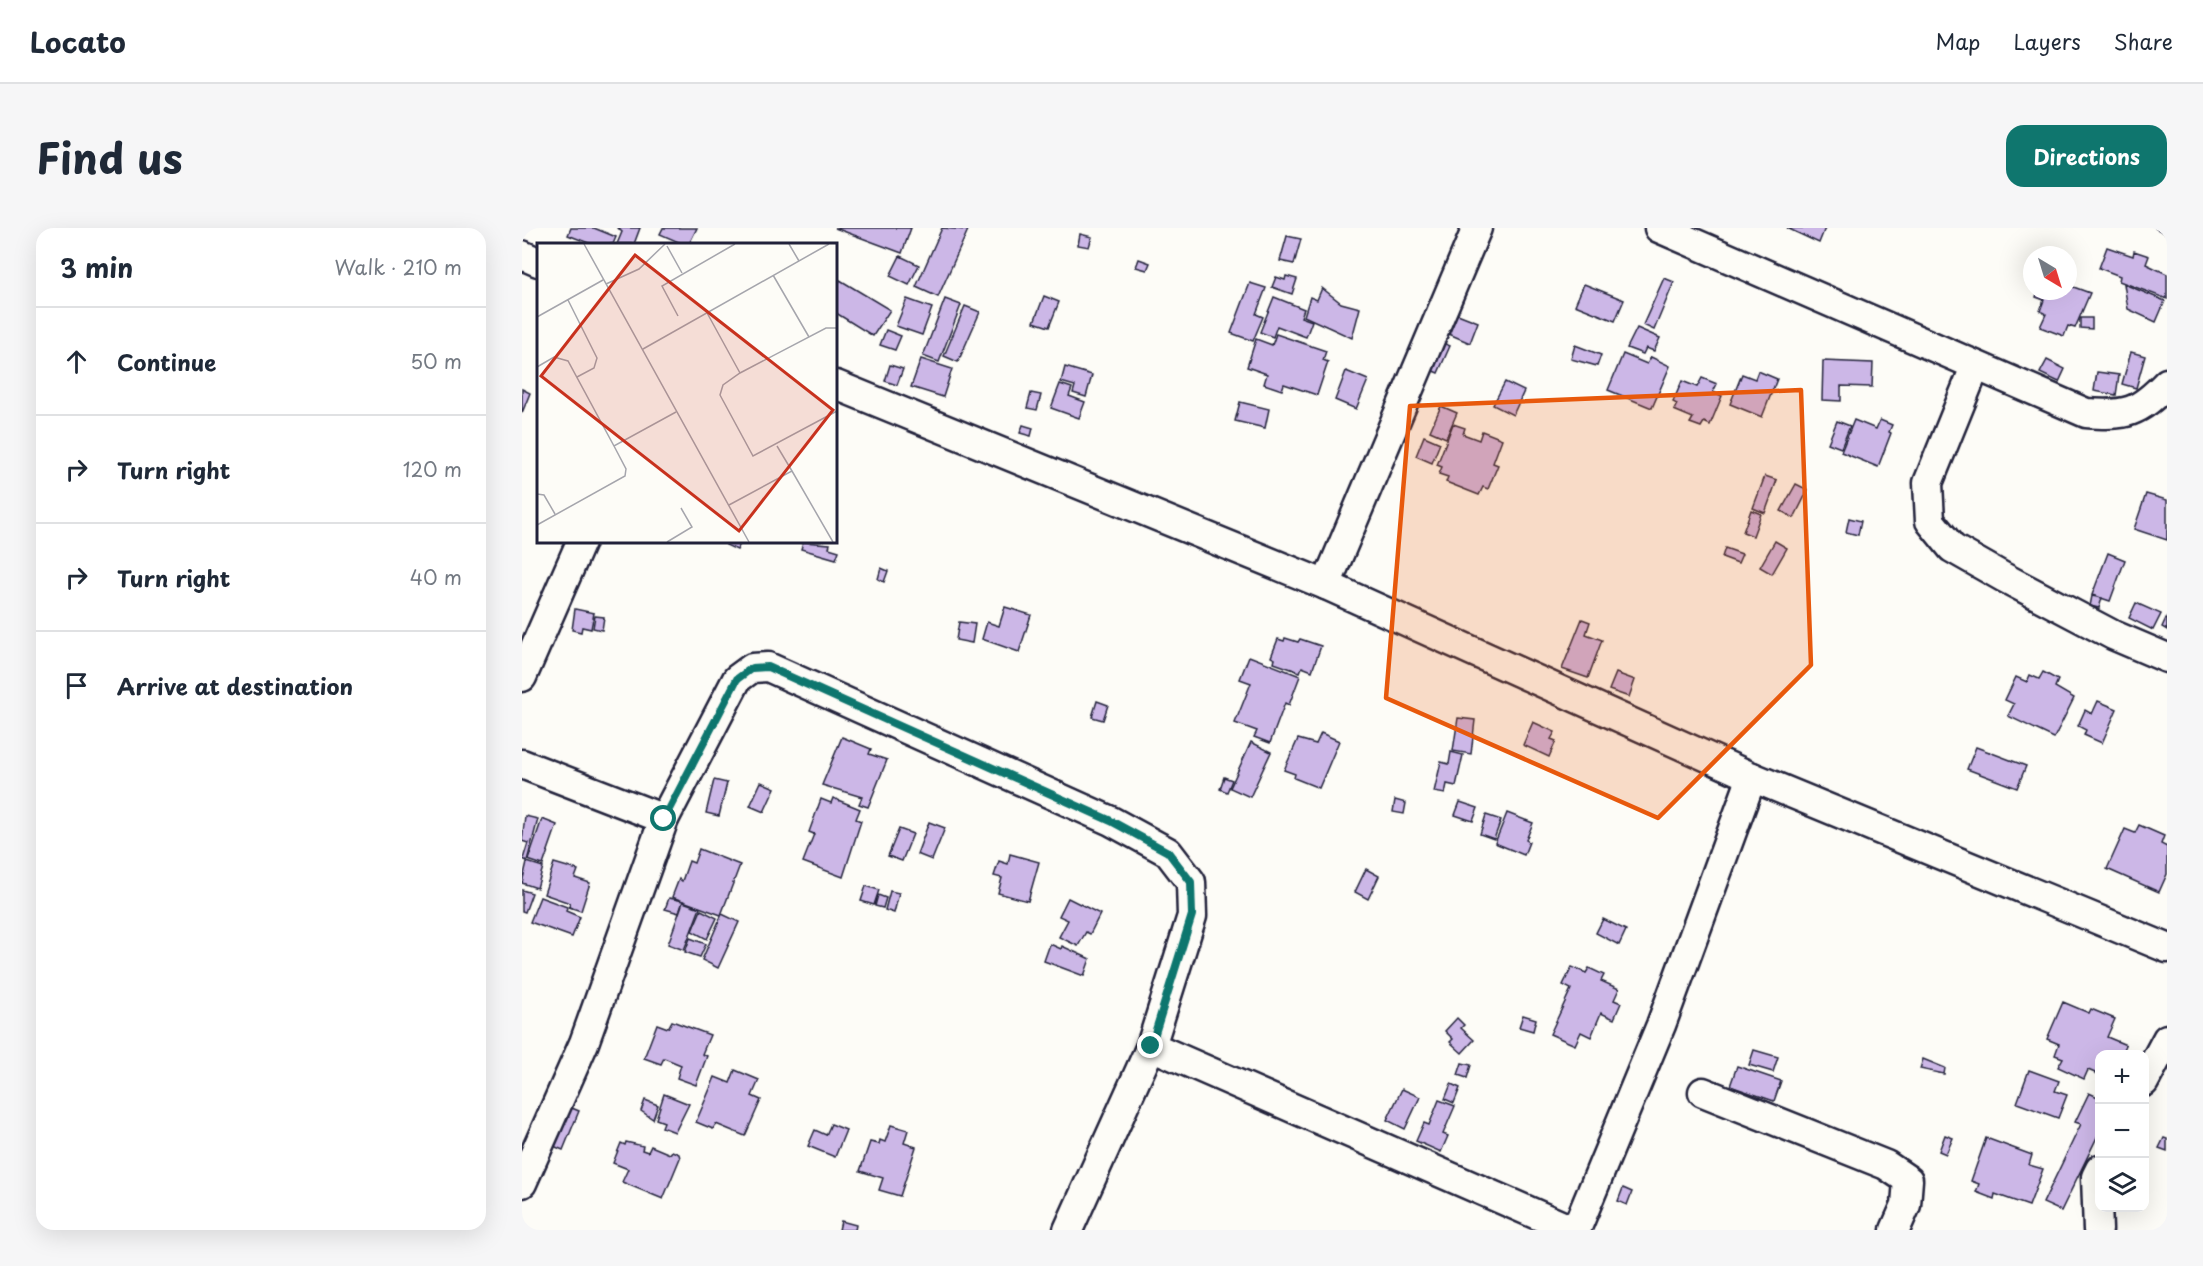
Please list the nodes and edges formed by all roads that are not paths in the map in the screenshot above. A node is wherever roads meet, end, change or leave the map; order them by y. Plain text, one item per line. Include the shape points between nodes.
1 (1477, 228) edge
2 (1659, 228) edge
3 (522, 255) edge
4 (537, 262) edge
5 (1975, 367) junction
6 (2167, 383) edge
7 (837, 385) edge
8 (581, 543) edge
9 (1326, 585) junction
10 (2167, 658) edge
11 (522, 677) edge
12 (522, 764) edge
13 (1752, 777) junction
14 (664, 819) junction
15 (2167, 948) edge
16 (2167, 1039) edge
17 (1151, 1046) junction
18 (2149, 1074) edge
19 (1703, 1092) dead end
20 (522, 1183) edge
21 (2097, 1212) edge
22 (1068, 1230) edge
23 (1574, 1230) edge
24 (1896, 1230) edge
25 (2098, 1230) edge

1 - 9 street
2 - 5 street
3 - 4 street
5 - 6 street via 2086,413 2118,416 2148,404
5 - 10 street via 1928,483 1930,521 1952,548 2113,635
7 - 9 street
8 - 11 street
9 - 13 street
12 - 14 street
13 - 15 street
13 - 23 street via 1661,1025
14 - 17 street via 737,679 752,668 768,667 1111,821 1168,852 1191,882 1192,915
14 - 20 street via 584,1043
16 - 18 street
17 - 22 street
17 - 23 street
19 - 24 street via 1887,1165 1908,1180 1906,1205
21 - 25 street

